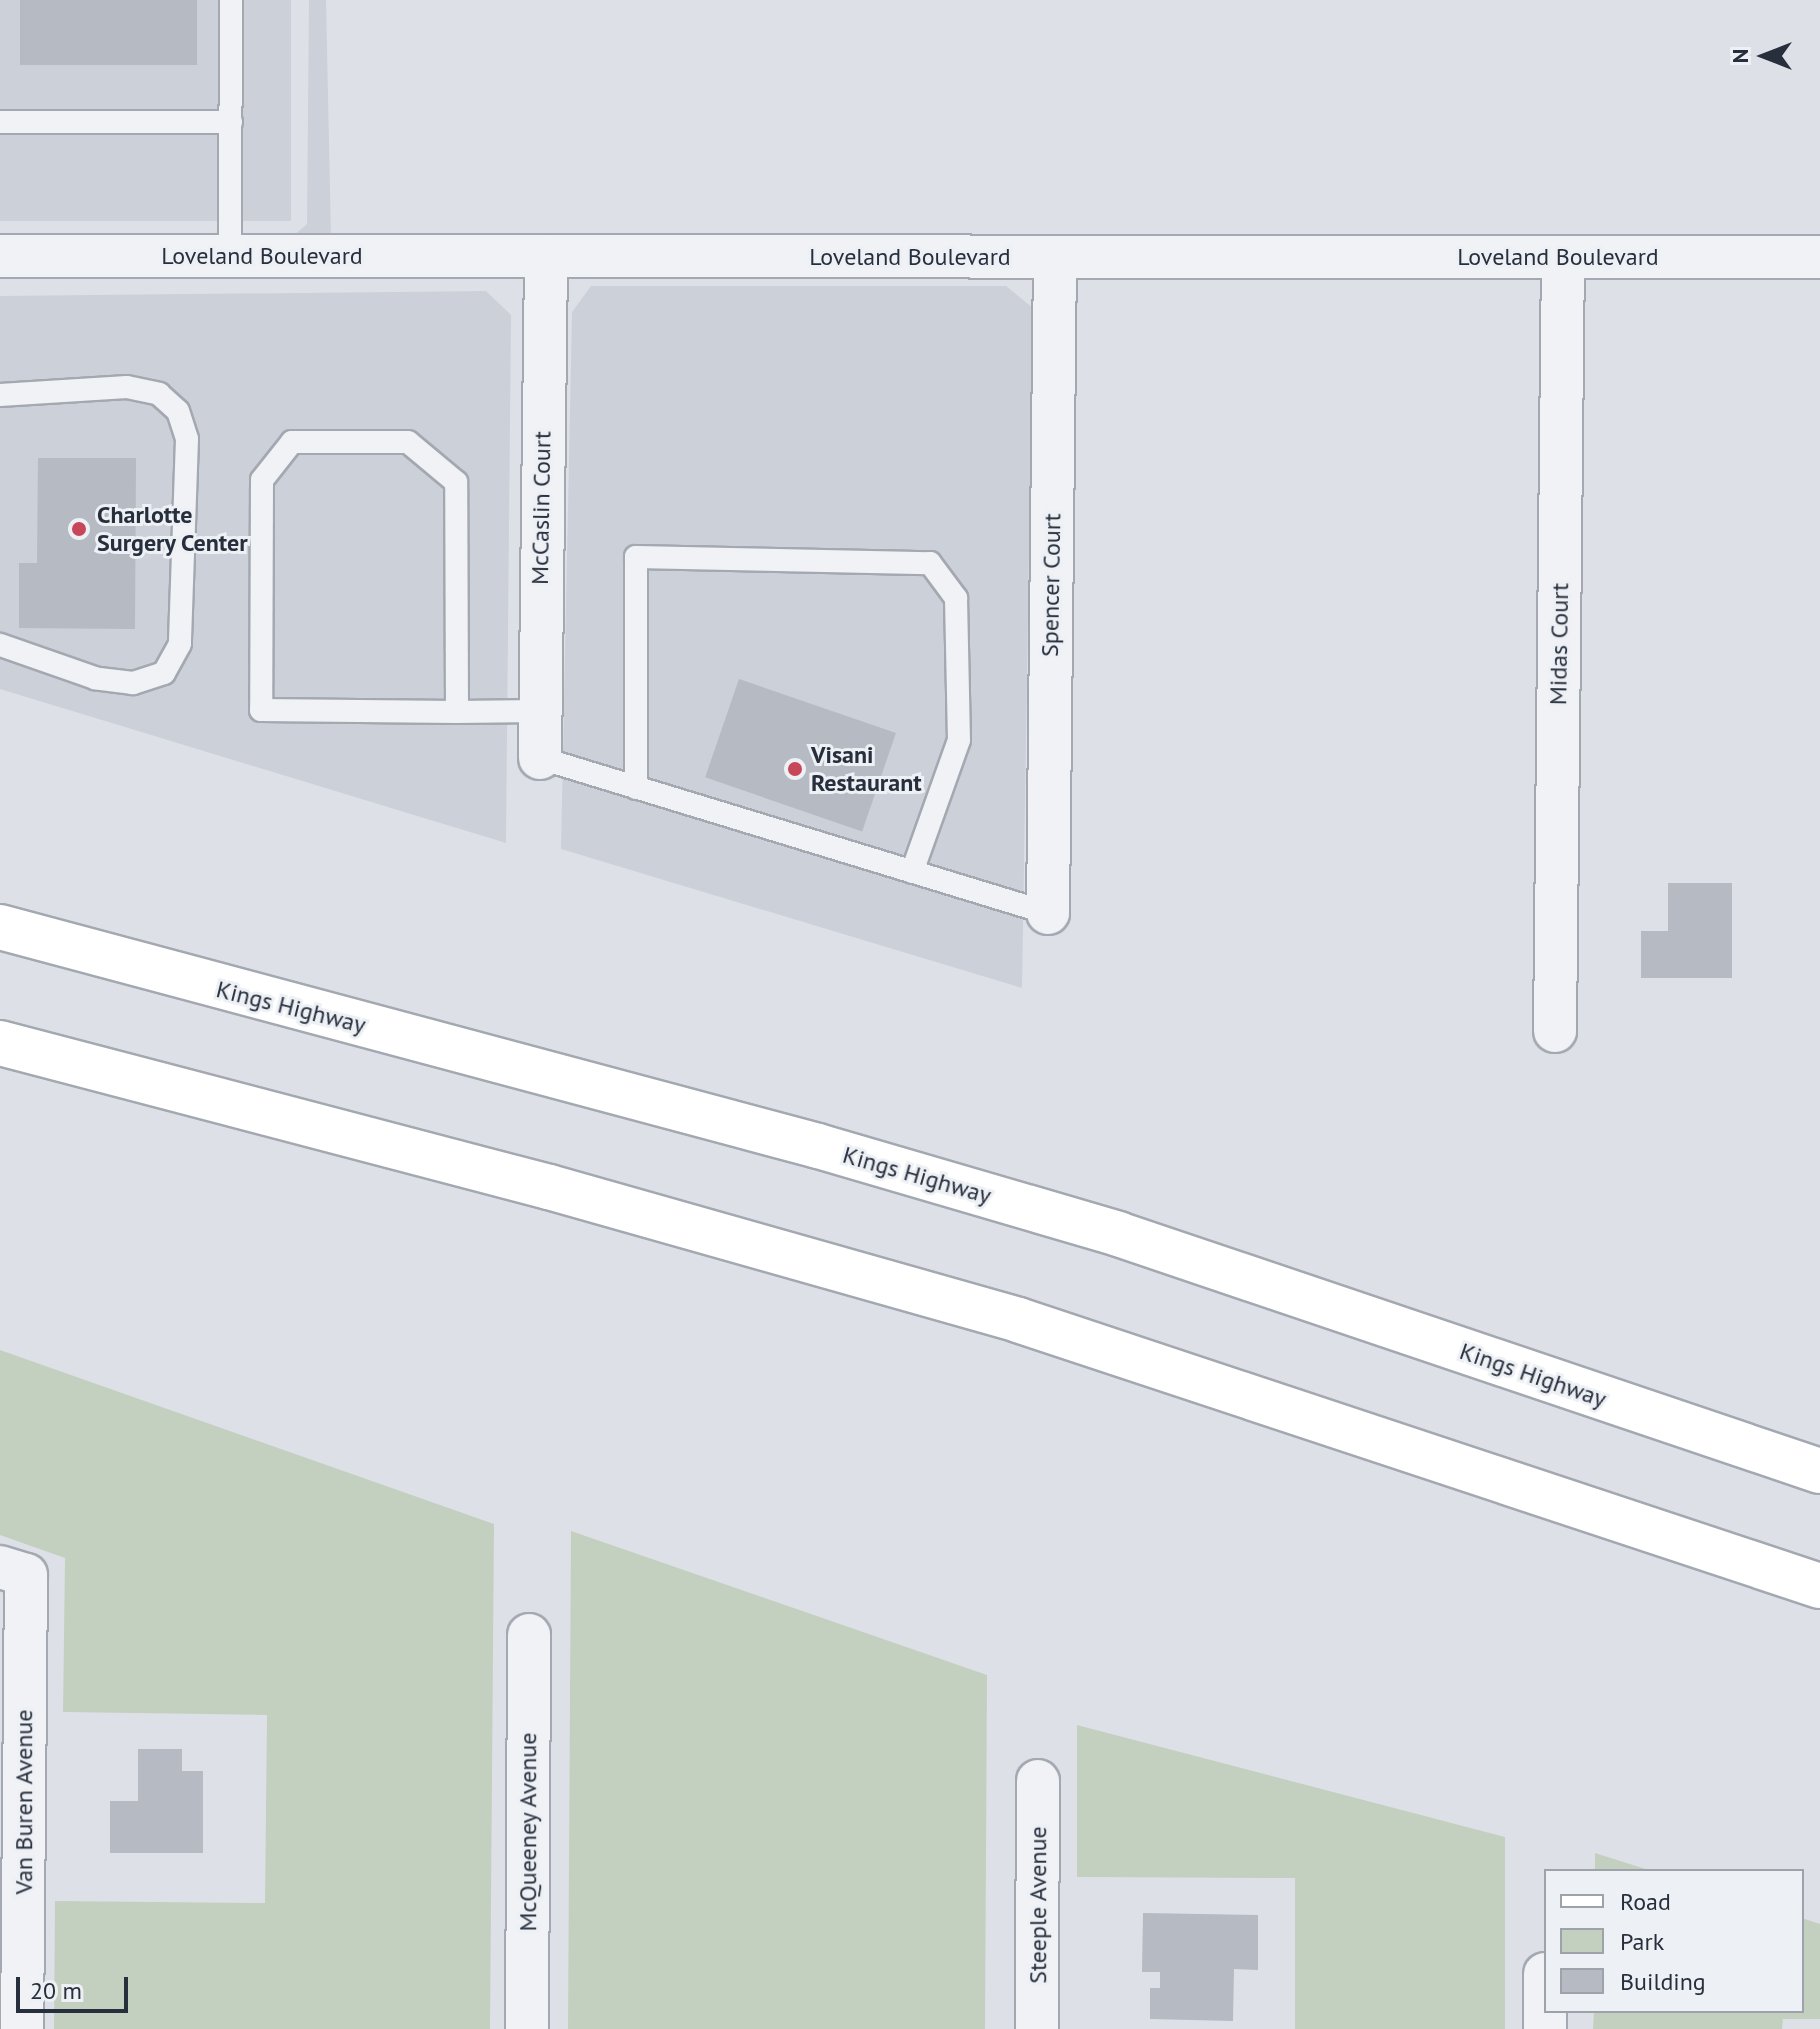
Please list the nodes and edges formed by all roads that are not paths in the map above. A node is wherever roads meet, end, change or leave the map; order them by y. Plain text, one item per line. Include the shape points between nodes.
1 (231, 0) edge
2 (0, 122) edge
3 (231, 122) junction
4 (0, 256) edge
5 (230, 256) junction
6 (546, 257) junction
7 (1055, 257) junction
8 (1563, 257) junction
9 (1820, 257) edge
10 (0, 395) edge
11 (0, 645) edge
12 (537, 711) junction
13 (457, 712) junction
14 (540, 758) joint
15 (636, 788) junction
16 (912, 872) junction
17 (1048, 913) joint
18 (0, 927) edge
19 (1555, 1031) dead end
20 (0, 1043) edge
21 (1820, 1471) edge
22 (13, 1571) edge
23 (1820, 1586) edge
24 (529, 1635) dead end
25 (1038, 1781) dead end
26 (22, 2029) edge
27 (527, 2029) edge
28 (1037, 2029) edge

1 - 3 lane
2 - 3 lane
3 - 5 lane
4 - 5 street, Loveland Boulevard
5 - 6 street, Loveland Boulevard
6 - 7 street, Loveland Boulevard
6 - 12 street, McCaslin Court
7 - 8 street, Loveland Boulevard
7 - 17 street, Spencer Court
8 - 9 street, Loveland Boulevard
8 - 19 street, Midas Court
10 - 11 lane via 127,387 159,394 178,411 187,439 180,644 164,673 133,683 95,678
12 - 13 lane
12 - 14 street, McCaslin Court
13 - 13 lane via 261,710 262,480 292,442 408,442 456,482
14 - 15 lane
15 - 16 lane
15 - 16 lane via 636,557 930,563 956,598 959,740
16 - 17 lane
18 - 21 main road, Kings Highway via 818,1146 1118,1234
20 - 23 main road via 579,1195 1018,1320
22 - 26 street, Van Buren Avenue
24 - 27 street, McQueeney Avenue
25 - 28 street, Steeple Avenue

